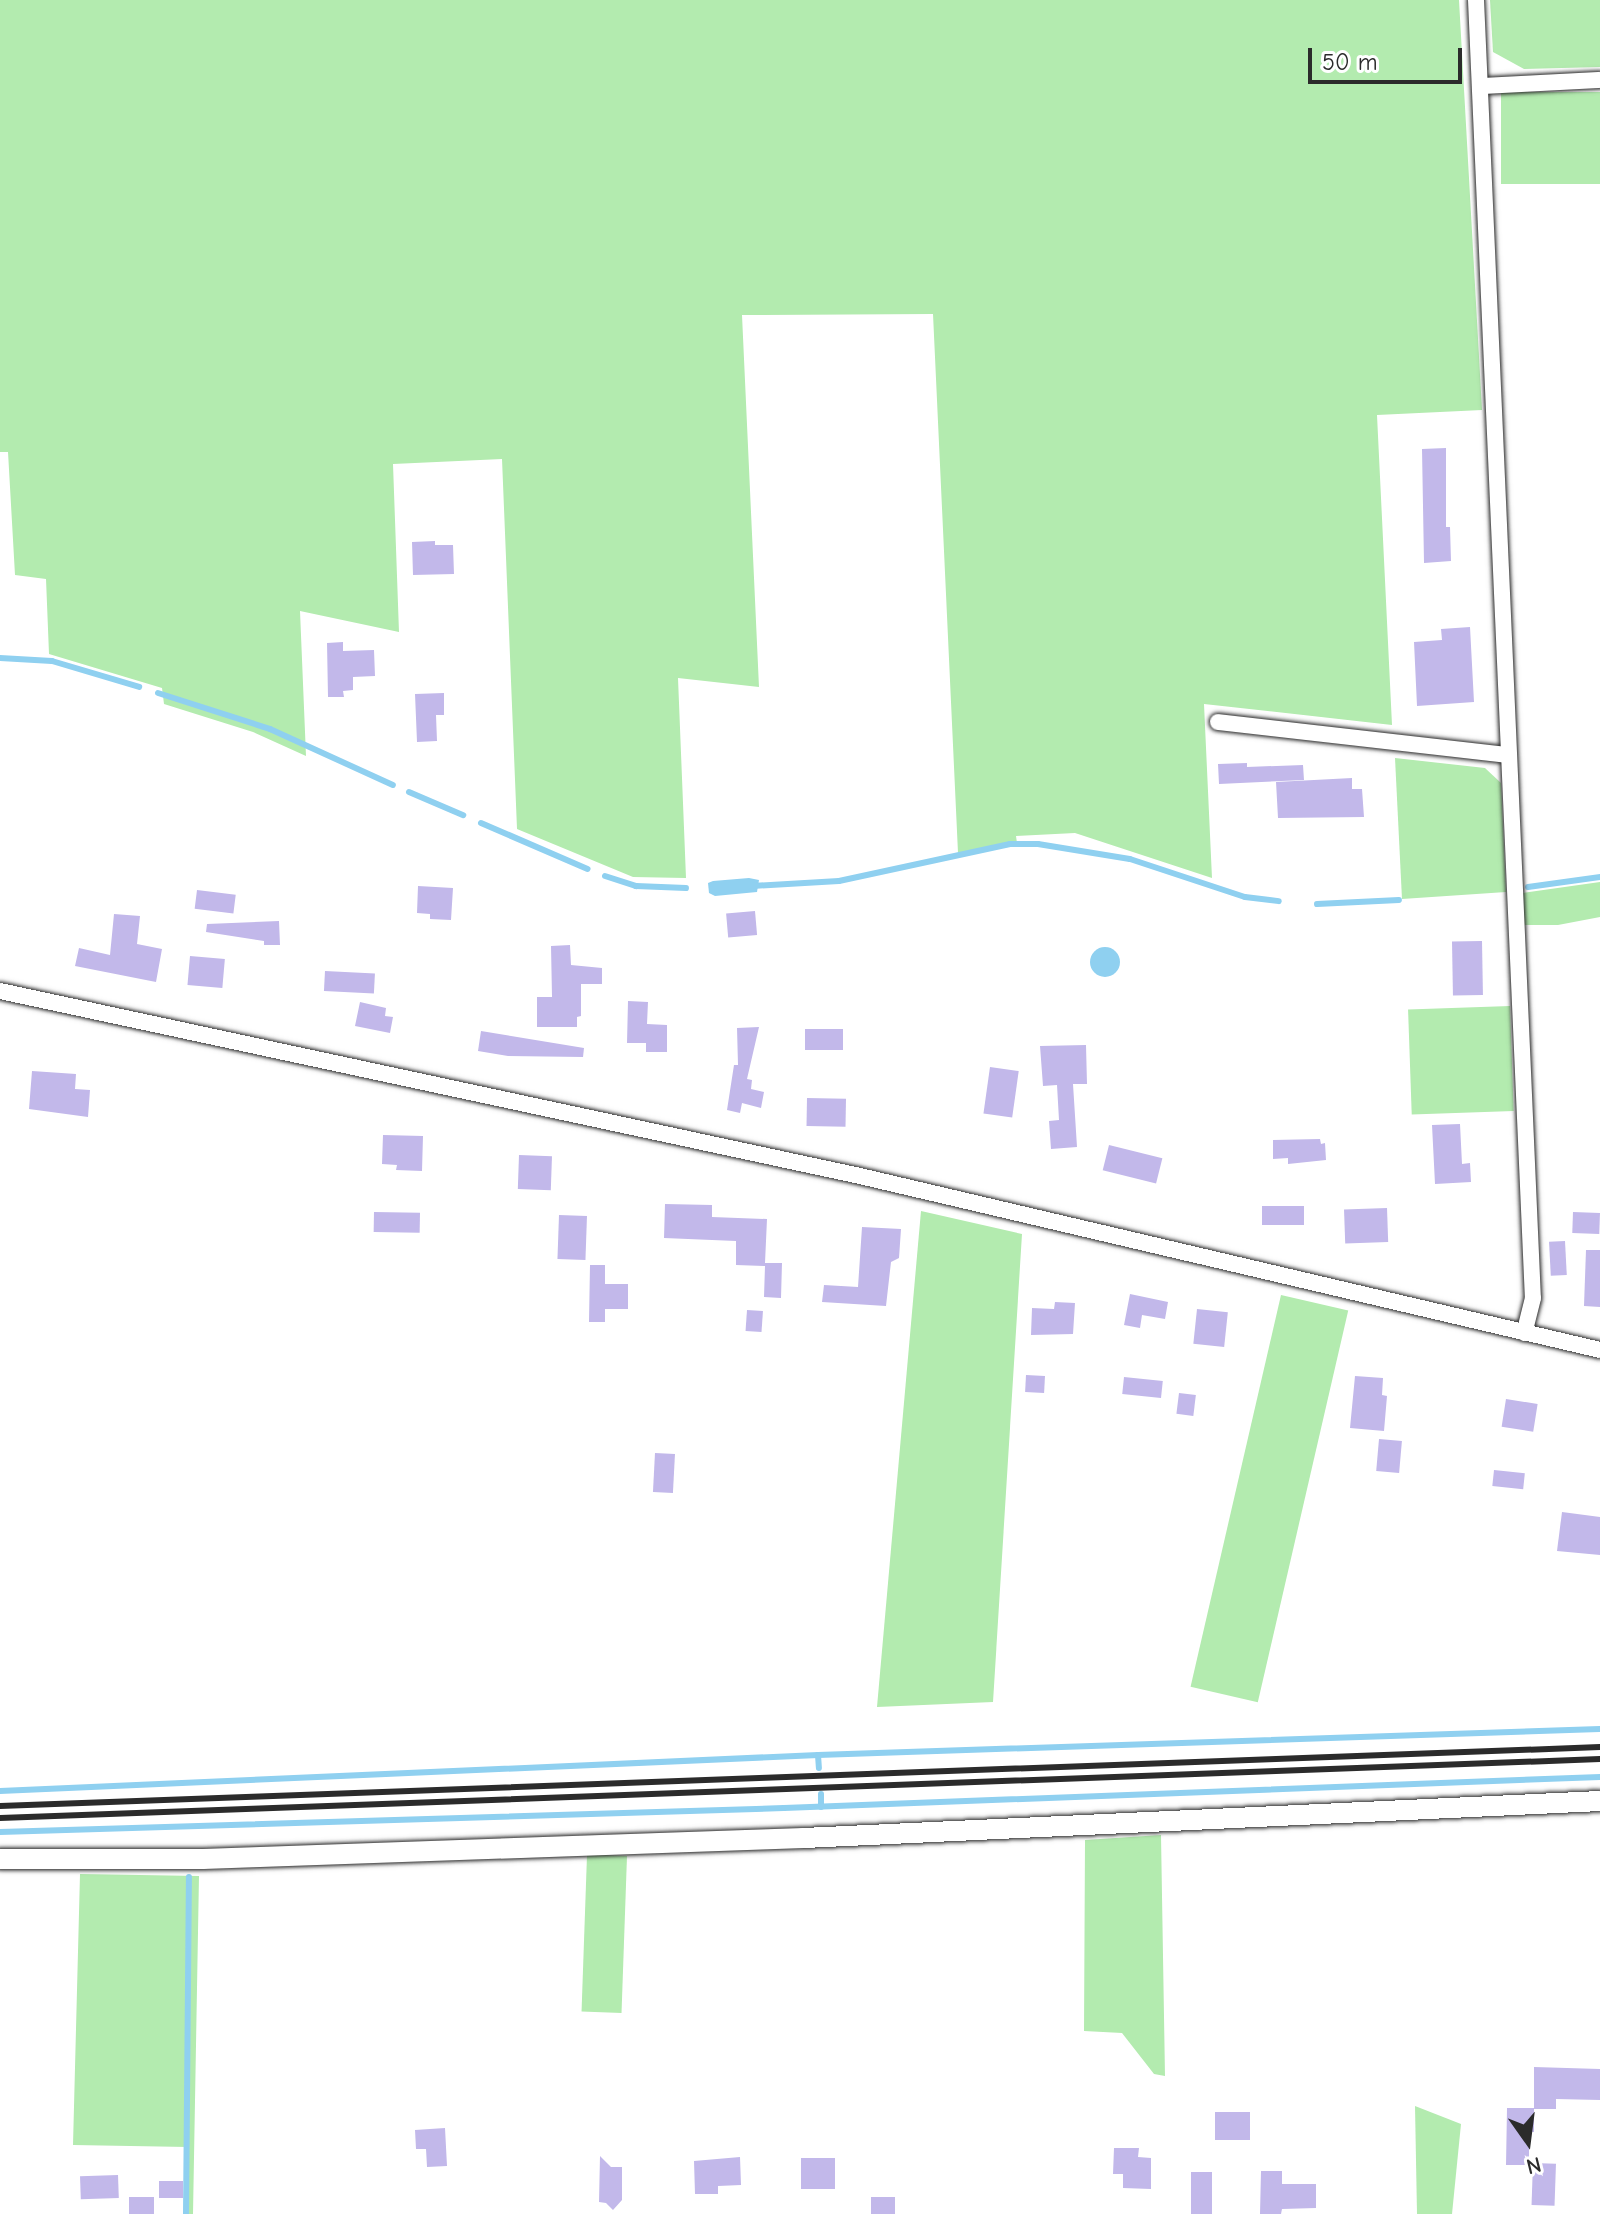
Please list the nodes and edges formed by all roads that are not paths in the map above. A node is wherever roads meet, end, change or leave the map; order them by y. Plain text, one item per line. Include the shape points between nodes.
1 (1476, 0) edge
2 (1600, 80) edge
3 (1481, 86) junction
4 (1218, 722) dead end
5 (1507, 755) junction
6 (0, 991) edge
7 (1524, 1333) junction
8 (1600, 1350) edge
9 (1600, 1801) edge
10 (0, 1859) edge

1 - 3 street
2 - 3 street
3 - 5 street
4 - 5 street
5 - 7 street via 1533,1298
6 - 7 street via 860,1176
7 - 8 street
9 - 10 street via 778,1839 203,1859

